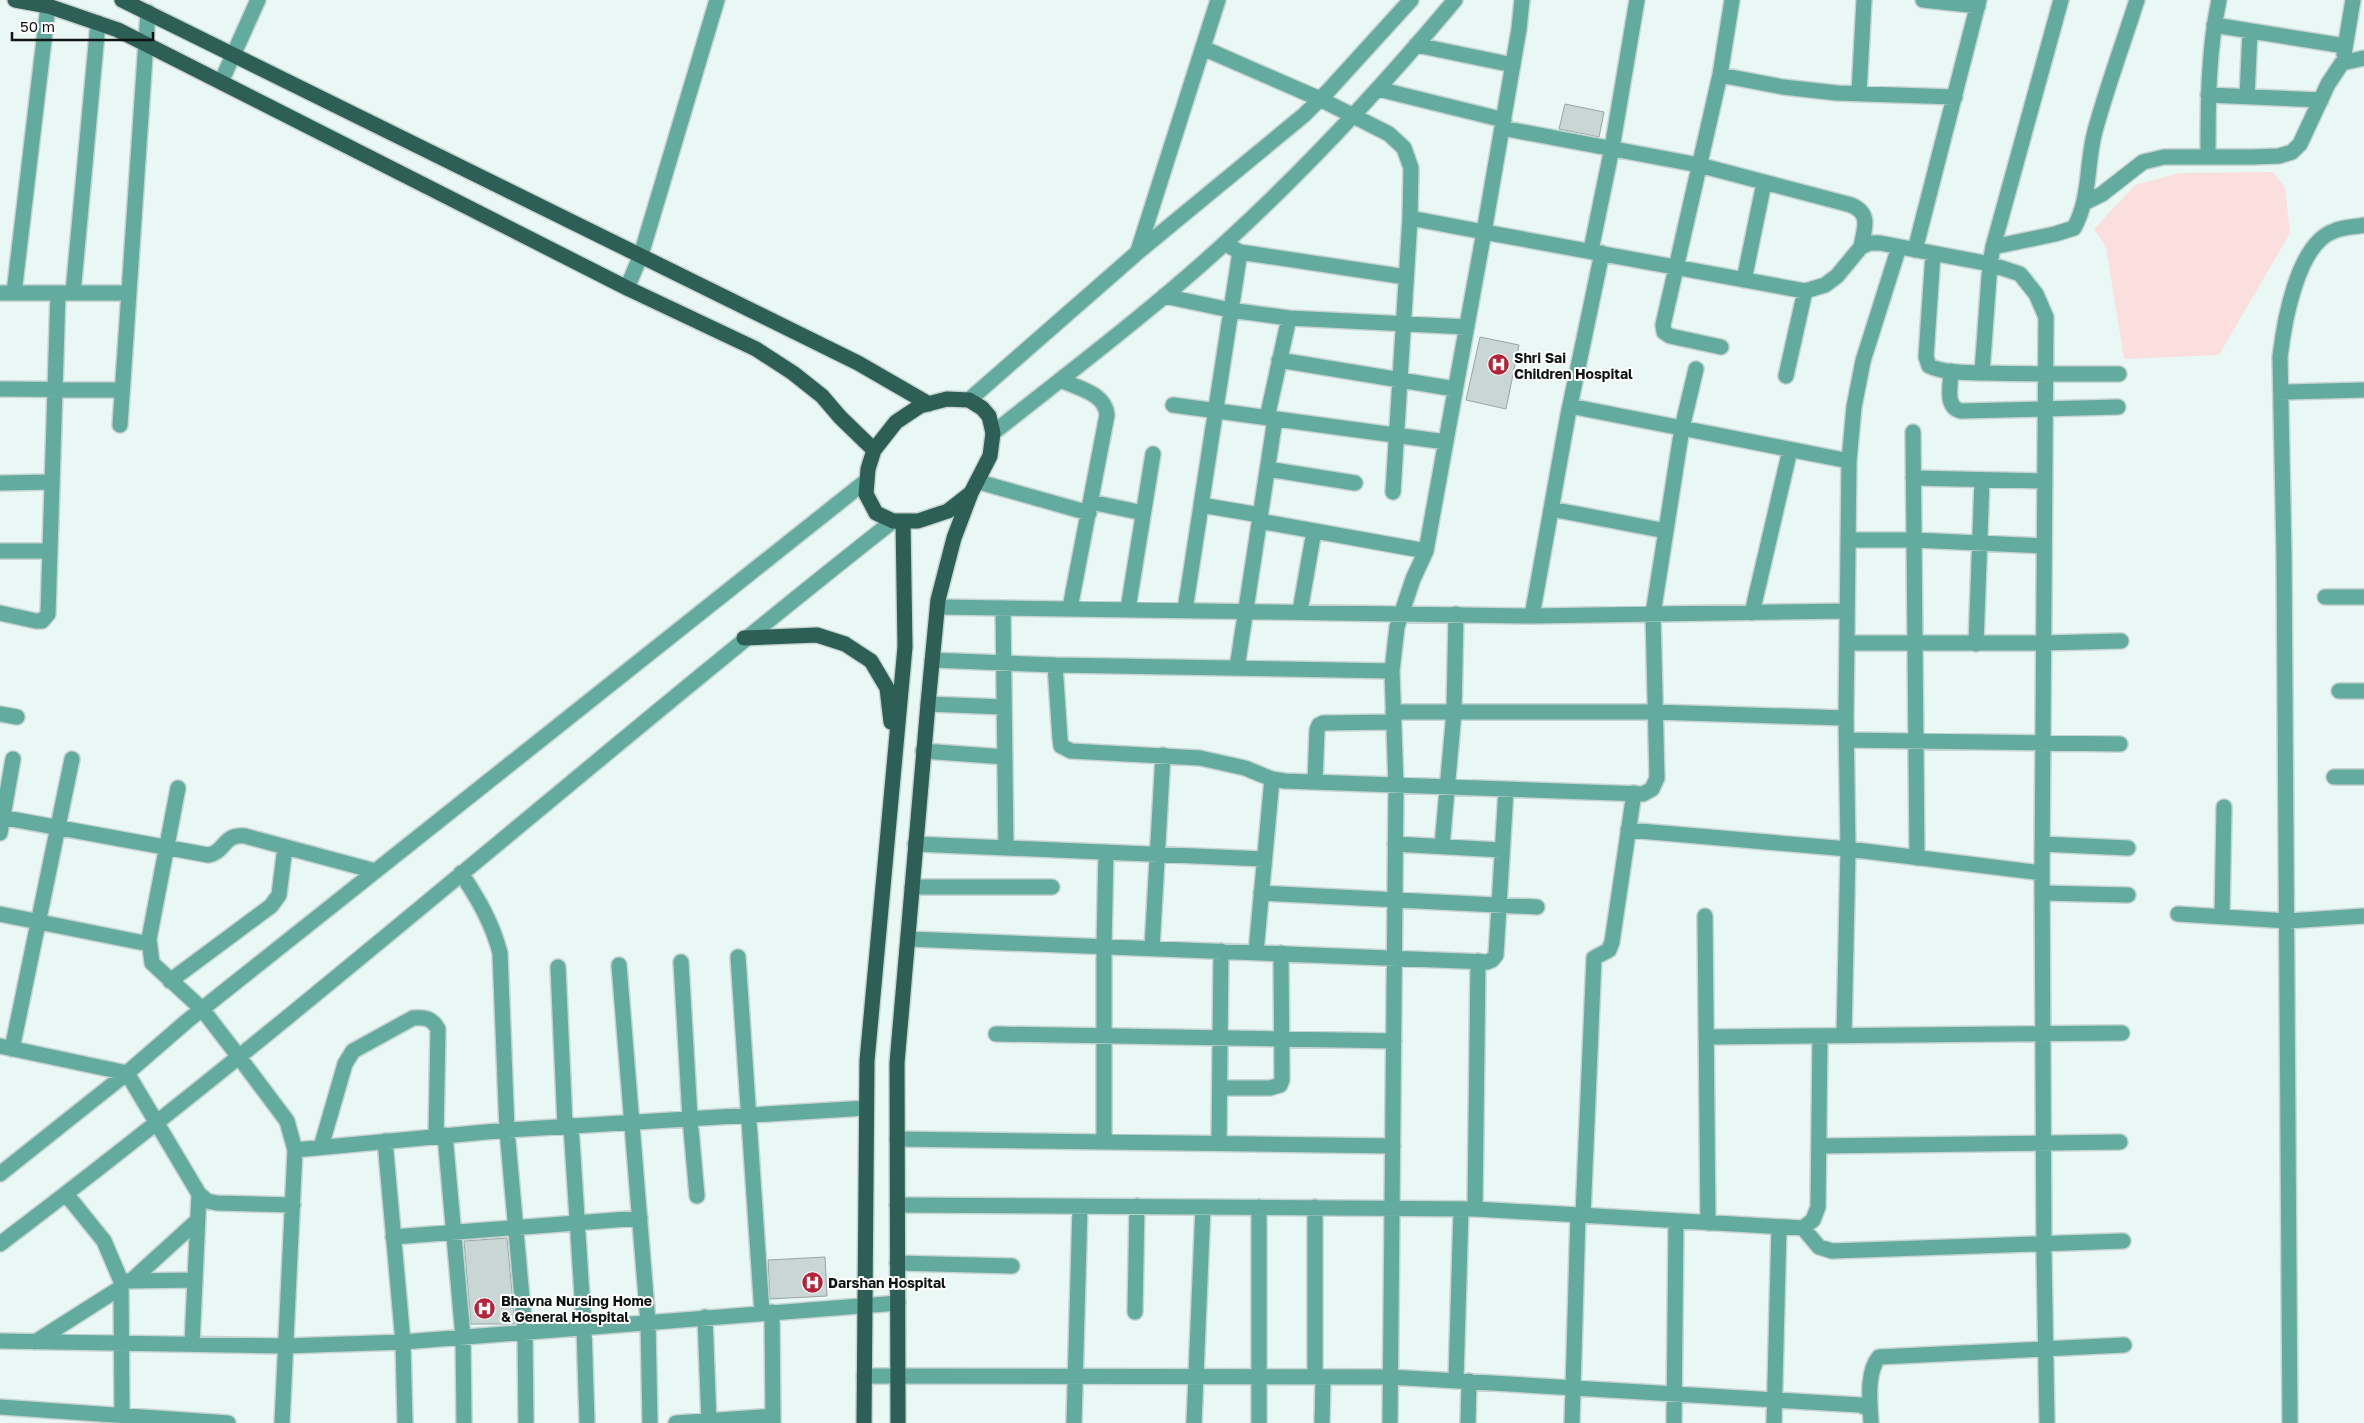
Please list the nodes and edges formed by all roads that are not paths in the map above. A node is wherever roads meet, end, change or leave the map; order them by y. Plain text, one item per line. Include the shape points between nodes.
1 (15, 0) edge
2 (258, 0) edge
3 (717, 0) edge
4 (1218, 0) edge
5 (1394, 0) edge
6 (1411, 0) edge
7 (1522, 0) edge
8 (1637, 0) edge
9 (1732, 0) edge
10 (1864, 0) edge
11 (1923, 0) edge
12 (2062, 0) edge
13 (2137, 0) edge
14 (2218, 0) edge
15 (2354, 0) edge
16 (127, 1) edge
17 (1451, 1) edge
18 (1978, 3) edge
19 (48, 6) junction
20 (148, 12) junction
21 (1393, 20) junction
22 (98, 23) junction
23 (2214, 25) junction
24 (2250, 30) junction
25 (147, 44) junction
26 (1416, 45) junction
27 (2345, 46) junction
28 (1203, 48) junction
29 (234, 54) junction
30 (2364, 58) edge
31 (2342, 63) junction
32 (1513, 65) junction
33 (1720, 75) junction
34 (221, 82) junction
35 (1378, 90) junction
36 (1859, 93) junction
37 (2208, 95) junction
38 (2247, 96) junction
39 (1955, 97) junction
40 (1320, 99) junction
41 (2321, 100) junction
42 (1355, 116) junction
43 (1503, 124) junction
44 (1612, 148) junction
45 (2208, 157) junction
46 (1699, 165) junction
47 (1764, 183) junction
48 (2084, 203) junction
49 (1410, 218) junction
50 (2364, 224) edge
51 (1484, 232) junction
52 (1224, 244) junction
53 (1860, 247) junction
54 (1899, 247) junction
55 (1993, 247) junction
56 (1915, 250) junction
57 (1138, 252) junction
58 (1240, 252) junction
59 (1597, 252) junction
60 (1933, 254) junction
61 (641, 255) junction
62 (1990, 264) junction
63 (1676, 267) junction
64 (1406, 277) junction
65 (1744, 280) junction
66 (627, 288) junction
67 (1805, 291) junction
68 (58, 293) junction
69 (74, 293) junction
70 (129, 293) junction
71 (7, 294) edge
72 (1164, 296) junction
73 (1230, 310) junction
74 (1289, 318) junction
75 (1403, 323) junction
76 (1467, 327) junction
77 (1721, 347) dead end
78 (1279, 360) junction
79 (1696, 369) dead end
80 (1951, 371) junction
81 (1982, 372) junction
82 (2118, 374) dead end
83 (2045, 375) junction
84 (1786, 376) dead end
85 (1400, 379) junction
86 (1060, 380) junction
87 (0, 388) edge
88 (56, 389) junction
89 (1456, 389) junction
90 (122, 390) junction
91 (2364, 390) edge
92 (2280, 392) junction
93 (970, 400) junction
94 (929, 404) junction
95 (1173, 405) dead end
96 (1570, 406) junction
97 (2118, 407) dead end
98 (2045, 408) junction
99 (1215, 411) junction
100 (1271, 418) junction
101 (120, 425) dead end
102 (1682, 428) junction
103 (1913, 432) dead end
104 (993, 433) junction
105 (1397, 435) junction
106 (1446, 442) junction
107 (874, 450) junction
108 (1790, 450) junction
109 (1153, 454) dead end
110 (1849, 461) junction
111 (1268, 469) junction
112 (1913, 478) junction
113 (1982, 480) junction
114 (866, 481) junction
115 (2045, 481) junction
116 (52, 482) junction
117 (0, 483) edge
118 (1355, 483) dead end
119 (975, 487) junction
120 (1394, 492) dead end
121 (1201, 505) junction
122 (1090, 508) junction
123 (1551, 509) junction
124 (1143, 513) junction
125 (1260, 518) junction
126 (898, 521) junction
127 (1314, 531) junction
128 (1666, 531) junction
129 (1848, 540) junction
130 (1914, 540) junction
131 (1980, 543) junction
132 (2044, 546) junction
133 (0, 551) edge
134 (1426, 551) junction
135 (50, 552) junction
136 (2325, 597) dead end
137 (2364, 597) edge
138 (938, 607) junction
139 (1003, 608) junction
140 (1070, 608) junction
141 (1128, 609) junction
142 (1185, 610) junction
143 (1245, 611) junction
144 (1300, 611) junction
145 (1847, 611) junction
146 (0, 613) edge
147 (1403, 613) junction
148 (1752, 613) junction
149 (1456, 614) junction
150 (1653, 614) junction
151 (1532, 616) junction
152 (744, 638) junction
153 (2121, 641) dead end
154 (1847, 643) junction
155 (2043, 643) junction
156 (1915, 644) junction
157 (1976, 644) junction
158 (932, 660) junction
159 (1004, 663) junction
160 (1055, 665) junction
161 (1236, 668) junction
162 (1392, 671) junction
163 (2339, 691) dead end
164 (2364, 691) edge
165 (928, 704) junction
166 (1004, 707) junction
167 (1454, 712) junction
168 (1654, 712) junction
169 (0, 714) edge
170 (17, 717) dead end
171 (1393, 717) junction
172 (1846, 718) junction
173 (1846, 740) junction
174 (1917, 741) junction
175 (2043, 744) junction
176 (2120, 744) dead end
177 (923, 752) junction
178 (1163, 755) junction
179 (1005, 757) junction
180 (894, 758) junction
181 (13, 759) dead end
182 (72, 759) dead end
183 (2334, 777) dead end
184 (2364, 777) edge
185 (1272, 779) junction
186 (1315, 782) junction
187 (1396, 786) junction
188 (178, 788) dead end
189 (1447, 788) junction
190 (1506, 790) junction
191 (1634, 793) junction
192 (2224, 807) dead end
193 (2, 817) edge
194 (58, 827) junction
195 (1628, 830) junction
196 (0, 833) edge
197 (915, 844) junction
198 (1395, 844) junction
199 (2042, 844) junction
200 (1442, 846) junction
201 (167, 847) junction
202 (285, 847) junction
203 (1006, 848) junction
204 (2128, 848) dead end
205 (1848, 849) junction
206 (1502, 850) junction
207 (1106, 852) junction
208 (1156, 854) junction
209 (1917, 858) junction
210 (1264, 859) junction
211 (375, 871) junction
212 (461, 873) junction
213 (2042, 873) junction
214 (912, 887) junction
215 (1052, 887) dead end
216 (1261, 893) junction
217 (2042, 893) junction
218 (2128, 895) dead end
219 (1394, 899) junction
220 (1498, 905) junction
221 (1537, 907) dead end
222 (0, 914) edge
223 (2178, 914) dead end
224 (1705, 916) dead end
225 (2364, 916) edge
226 (2222, 917) junction
227 (2288, 921) junction
228 (39, 922) junction
229 (908, 939) junction
230 (149, 944) junction
231 (1104, 946) junction
232 (1152, 948) junction
233 (1221, 951) junction
234 (1256, 952) junction
235 (1281, 953) junction
236 (738, 956) dead end
237 (1394, 958) junction
238 (1478, 961) junction
239 (681, 962) dead end
240 (619, 964) dead end
241 (558, 967) dead end
242 (170, 981) junction
243 (202, 1009) junction
244 (2122, 1033) dead end
245 (996, 1034) dead end
246 (2042, 1034) junction
247 (1104, 1036) junction
248 (1820, 1036) junction
249 (1844, 1036) junction
250 (1706, 1037) junction
251 (1220, 1038) junction
252 (1282, 1039) junction
253 (1394, 1041) junction
254 (6, 1048) edge
255 (239, 1057) junction
256 (127, 1073) junction
257 (1220, 1088) junction
258 (866, 1108) junction
259 (749, 1115) junction
260 (690, 1118) junction
261 (632, 1121) junction
262 (158, 1122) junction
263 (568, 1126) junction
264 (507, 1130) junction
265 (440, 1136) junction
266 (897, 1139) junction
267 (385, 1141) junction
268 (1104, 1142) junction
269 (2120, 1142) dead end
270 (1219, 1143) junction
271 (2043, 1143) junction
272 (1393, 1146) junction
273 (1819, 1146) junction
274 (321, 1147) junction
275 (295, 1150) junction
276 (0, 1174) edge
277 (66, 1194) junction
278 (200, 1194) junction
279 (697, 1196) dead end
280 (293, 1205) junction
281 (897, 1205) junction
282 (1080, 1206) junction
283 (1137, 1206) junction
284 (1203, 1207) junction
285 (1259, 1207) junction
286 (1315, 1207) junction
287 (1392, 1208) junction
288 (1468, 1209) junction
289 (1581, 1215) junction
290 (640, 1218) junction
291 (198, 1220) junction
292 (1676, 1221) junction
293 (577, 1223) junction
294 (1708, 1223) junction
295 (515, 1227) junction
296 (1779, 1227) junction
297 (1802, 1228) junction
298 (455, 1232) junction
299 (393, 1237) junction
300 (2123, 1241) dead end
301 (0, 1244) edge
302 (2043, 1244) junction
303 (897, 1263) junction
304 (1012, 1266) dead end
305 (195, 1280) junction
306 (124, 1283) junction
307 (898, 1303) junction
308 (864, 1304) junction
309 (767, 1312) junction
310 (1135, 1312) dead end
311 (705, 1317) junction
312 (648, 1322) junction
313 (584, 1327) junction
314 (525, 1332) junction
315 (463, 1337) junction
316 (0, 1341) edge
317 (35, 1342) junction
318 (121, 1342) junction
319 (403, 1342) junction
320 (192, 1344) junction
321 (2124, 1345) dead end
322 (285, 1346) junction
323 (2046, 1348) junction
324 (864, 1376) junction
325 (1195, 1377) junction
326 (1260, 1377) junction
327 (1319, 1377) junction
328 (1390, 1377) junction
329 (898, 1378) junction
330 (1075, 1378) junction
331 (1462, 1381) junction
332 (1573, 1386) junction
333 (1674, 1394) junction
334 (1775, 1401) junction
335 (0, 1406) edge
336 (122, 1416) junction
337 (1870, 1416) edge
338 (69, 1417) edge
339 (773, 1419) edge
340 (162, 1421) edge
341 (709, 1422) edge
342 (228, 1423) edge
343 (282, 1423) edge
344 (405, 1423) edge
345 (464, 1423) edge
346 (526, 1423) edge
347 (587, 1423) edge
348 (650, 1423) edge
349 (676, 1423) edge
350 (864, 1423) edge
351 (898, 1423) edge
352 (1074, 1423) edge
353 (1194, 1423) edge
354 (1258, 1423) edge
355 (1322, 1423) edge
356 (1390, 1423) edge
357 (1468, 1423) edge
358 (1572, 1423) edge
359 (1674, 1423) edge
360 (1774, 1423) edge
361 (2047, 1423) edge
362 (2290, 1423) edge

1 - 19 main road
2 - 29 street
3 - 61 street
4 - 28 street
5 - 21 street
6 - 21 street
7 - 32 street
8 - 44 street
9 - 33 street
10 - 36 street
11 - 18 street
12 - 55 street
13 - 48 street via 2094,134
14 - 23 street
15 - 27 street
16 - 20 main road
17 - 26 street
18 - 39 street
19 - 22 main road
19 - 71 street
20 - 25 street
20 - 29 main road
21 - 40 street
22 - 25 main road
22 - 69 street
23 - 24 street
23 - 37 street
24 - 27 street
24 - 38 street
25 - 34 main road
25 - 70 street
26 - 32 street
26 - 35 street
27 - 31 street
28 - 40 street
28 - 57 street
29 - 34 street
29 - 61 main road
30 - 31 street
31 - 41 street
32 - 43 street
33 - 36 street via 1783,87
33 - 46 street
34 - 66 main road
35 - 42 street
35 - 43 street
36 - 39 street
37 - 38 street
37 - 45 street
38 - 41 street
39 - 56 street
40 - 42 street
40 - 57 street
41 - 45 street via 2300,144 2292,152 2279,156
42 - 49 street via 1389,134 1404,148 1411,168
42 - 52 street
43 - 44 street
43 - 51 street
44 - 46 street
44 - 59 street
45 - 48 street via 2164,157 2143,162 2102,194
46 - 47 street
46 - 63 street
47 - 53 street via 1860,209 1865,223
47 - 65 street
48 - 55 street via 2074,228
49 - 51 street
49 - 64 street
50 - 92 street via 2332,231 2304,262 2284,324
51 - 59 street
51 - 76 street
52 - 58 street
52 - 72 street
53 - 54 street via 1880,243
53 - 67 street via 1837,276 1825,285
54 - 56 street
54 - 110 street via 1863,361 1854,406
55 - 62 street
56 - 60 street
57 - 93 street
58 - 64 street
58 - 73 street
59 - 63 street
59 - 96 street
60 - 62 street
60 - 80 street via 1926,357 1930,366
61 - 66 street
61 - 94 main road via 858,363
62 - 81 street
62 - 83 street via 2020,274 2036,294 2046,317
63 - 65 street
63 - 77 street via 1664,332
64 - 75 street
65 - 67 street
66 - 107 main road via 756,349 794,373 822,396
67 - 84 street
68 - 69 street
68 - 71 street
68 - 88 street
69 - 70 street
70 - 90 street
72 - 73 street
72 - 86 street
73 - 74 street
73 - 99 street
74 - 75 street
74 - 78 street
75 - 76 street
75 - 85 street
76 - 89 street
78 - 85 street
78 - 100 street
79 - 102 street
80 - 81 street
80 - 98 street via 1950,398 1955,410
81 - 83 street
82 - 83 street
83 - 98 street
85 - 89 street
85 - 105 street
86 - 104 street
86 - 122 street via 1101,398 1106,405 1108,415
87 - 88 street
88 - 90 street
88 - 116 street
89 - 106 street
90 - 101 street
91 - 92 street
92 - 227 street
93 - 94 main road via 947,399
93 - 104 main road via 989,416
94 - 107 main road via 920,406 896,422
95 - 99 street
96 - 102 street
96 - 123 street
97 - 98 street
98 - 115 street
99 - 100 street
99 - 121 street
100 - 105 street
100 - 111 street
102 - 108 street
102 - 128 street
103 - 112 street
104 - 119 main road via 990,456
105 - 106 street
105 - 120 street
106 - 134 street
107 - 114 main road
108 - 110 street
108 - 148 street
109 - 124 street
110 - 129 street
111 - 118 street
111 - 125 street
112 - 113 street
112 - 130 street
113 - 115 street
113 - 131 street
114 - 126 main road via 866,494 876,513
114 - 211 street
115 - 132 street
116 - 117 street
116 - 135 street
119 - 122 street
119 - 126 main road via 948,511 918,521
119 - 138 main road via 954,538
121 - 125 street
121 - 142 street
122 - 124 street
122 - 140 street
123 - 128 street
123 - 151 street
124 - 141 street
125 - 127 street
125 - 143 street
126 - 152 street
126 - 180 main road via 905,647
127 - 134 street
127 - 144 street
128 - 150 street
129 - 130 street
129 - 145 street
130 - 131 street
130 - 156 street
131 - 132 street
131 - 157 street
132 - 155 street
133 - 135 street
134 - 147 street
135 - 146 street via 46,619 36,621
136 - 137 street
138 - 139 street
138 - 158 main road
139 - 140 street
139 - 159 street
140 - 141 street
141 - 142 street
142 - 143 street
143 - 144 street
143 - 161 street
144 - 147 street
145 - 148 street
145 - 154 street
147 - 149 street
147 - 162 street via 1396,636
148 - 150 street
149 - 151 street
149 - 167 street
150 - 151 street
150 - 168 street
152 - 180 main road via 817,635 846,644 870,661 887,688
152 - 212 street
153 - 155 street
154 - 156 street
154 - 172 street
155 - 157 street
155 - 175 street
156 - 157 street
156 - 174 street
158 - 159 street
158 - 165 main road
159 - 160 street
159 - 166 street
160 - 161 street
160 - 178 street via 1060,739 1065,750
161 - 162 street
162 - 171 street
163 - 164 street
165 - 166 street
165 - 177 main road
166 - 179 street
167 - 168 street
167 - 171 street
167 - 189 street
168 - 172 street
168 - 191 street via 1657,778 1652,789 1643,794
169 - 170 street
171 - 186 street via 1319,725 1316,730
171 - 187 street
172 - 173 street
173 - 174 street
173 - 205 street
174 - 175 street
174 - 209 street
175 - 176 street
175 - 199 street
177 - 179 street
177 - 197 main road
178 - 185 street via 1224,762
178 - 208 street
179 - 203 street
180 - 258 main road via 867,1061
181 - 193 street
182 - 194 street
183 - 184 street
185 - 186 street
185 - 210 street
186 - 187 street
187 - 189 street
187 - 198 street
188 - 201 street
189 - 190 street
189 - 200 street
190 - 191 street
190 - 206 street
191 - 195 street
192 - 226 street
193 - 194 street
193 - 196 street
194 - 201 street
194 - 228 street
195 - 205 street
195 - 289 street via 1612,942 1609,950 1594,958
197 - 203 street
197 - 214 main road
198 - 200 street
198 - 219 street
199 - 204 street
199 - 213 street
200 - 206 street
201 - 202 street via 214,854 235,835
201 - 230 street
202 - 211 street
202 - 242 street via 279,895 271,906
203 - 207 street
205 - 209 street
205 - 249 street
206 - 220 street
207 - 208 street
207 - 231 street
208 - 210 street
208 - 232 street
209 - 213 street
210 - 216 street
211 - 243 street
212 - 255 street
212 - 264 street via 486,911 500,953
213 - 217 street
214 - 215 street
214 - 229 main road
216 - 219 street
216 - 234 street
217 - 218 street
217 - 246 street
219 - 220 street
219 - 237 street
220 - 221 street
220 - 238 street via 1496,954 1492,960
222 - 228 street
223 - 226 street
224 - 250 street
225 - 227 street
226 - 227 street
227 - 362 street
228 - 230 street
228 - 254 street
229 - 231 street
229 - 266 main road via 897,1063
230 - 242 street via 152,964
231 - 232 street
231 - 247 street
232 - 233 street
233 - 234 street
233 - 251 street
234 - 235 street
235 - 237 street
235 - 252 street
236 - 259 street
237 - 238 street
237 - 253 street
238 - 288 street
239 - 260 street
240 - 261 street
241 - 263 street
242 - 243 street
243 - 255 street
243 - 256 street
244 - 246 street
245 - 247 street
246 - 249 street
246 - 271 street
247 - 251 street
247 - 268 street
248 - 249 street
248 - 250 street
248 - 273 street
250 - 294 street
251 - 252 street
251 - 257 street
252 - 253 street
252 - 257 street via 1280,1085
253 - 272 street
254 - 256 street
255 - 262 street
255 - 275 street via 286,1121
256 - 262 street
256 - 276 street
257 - 270 street
258 - 259 street
258 - 308 main road
259 - 260 street
259 - 309 street
260 - 261 street
260 - 279 street
261 - 263 street
261 - 290 street
262 - 277 street
262 - 278 street
263 - 264 street
263 - 293 street
264 - 265 street
264 - 295 street
265 - 267 street
265 - 274 street via 438,1029 428,1019 412,1018 353,1051 345,1064
265 - 298 street
266 - 268 street
266 - 281 main road
267 - 274 street
267 - 299 street
268 - 270 street
269 - 271 street
270 - 272 street
271 - 273 street
271 - 302 street
272 - 287 street
273 - 297 street via 1818,1207 1813,1220
274 - 275 street
275 - 280 street
277 - 301 street
277 - 306 street via 104,1241
278 - 280 street via 207,1201 217,1203
278 - 291 street
280 - 322 street
281 - 282 street
281 - 303 main road
282 - 283 street
282 - 330 street
283 - 284 street
283 - 310 street
284 - 285 street
284 - 325 street
285 - 286 street
285 - 326 street
286 - 287 street
286 - 327 street
287 - 288 street
287 - 328 street
288 - 289 street
288 - 331 street
289 - 292 street
289 - 332 street
290 - 293 street
290 - 312 street
291 - 305 street
291 - 306 street
292 - 294 street
292 - 333 street
293 - 295 street
293 - 313 street
294 - 296 street
295 - 298 street
295 - 314 street
296 - 297 street
296 - 334 street
297 - 302 street via 1819,1247 1832,1251
298 - 299 street
298 - 315 street
299 - 319 street
300 - 302 street
302 - 323 street
303 - 304 street
303 - 307 main road
305 - 306 street
305 - 320 street
306 - 317 street
306 - 318 street
307 - 308 street
307 - 329 main road
308 - 309 street
308 - 324 main road
309 - 311 street
309 - 339 street
311 - 312 street
311 - 341 street
312 - 313 street
312 - 348 street
313 - 314 street
313 - 347 street
314 - 315 street
314 - 346 street
315 - 319 street
315 - 345 street
316 - 317 street
317 - 318 street
318 - 320 street
318 - 336 street
319 - 322 street
319 - 344 street
320 - 322 street
321 - 323 street
322 - 343 street
323 - 337 street via 1879,1357 1873,1364
323 - 361 street
324 - 329 street
324 - 350 main road
325 - 326 street
325 - 330 street
325 - 353 street
326 - 327 street
326 - 354 street
327 - 328 street
327 - 355 street
328 - 331 street
328 - 356 street
329 - 330 street
329 - 351 main road
330 - 352 street
331 - 332 street
331 - 357 street
332 - 333 street
332 - 358 street
333 - 334 street
333 - 359 street
334 - 337 street via 1860,1405
334 - 360 street
335 - 338 street
336 - 338 street
336 - 340 street
339 - 341 street
340 - 342 street
341 - 349 street

